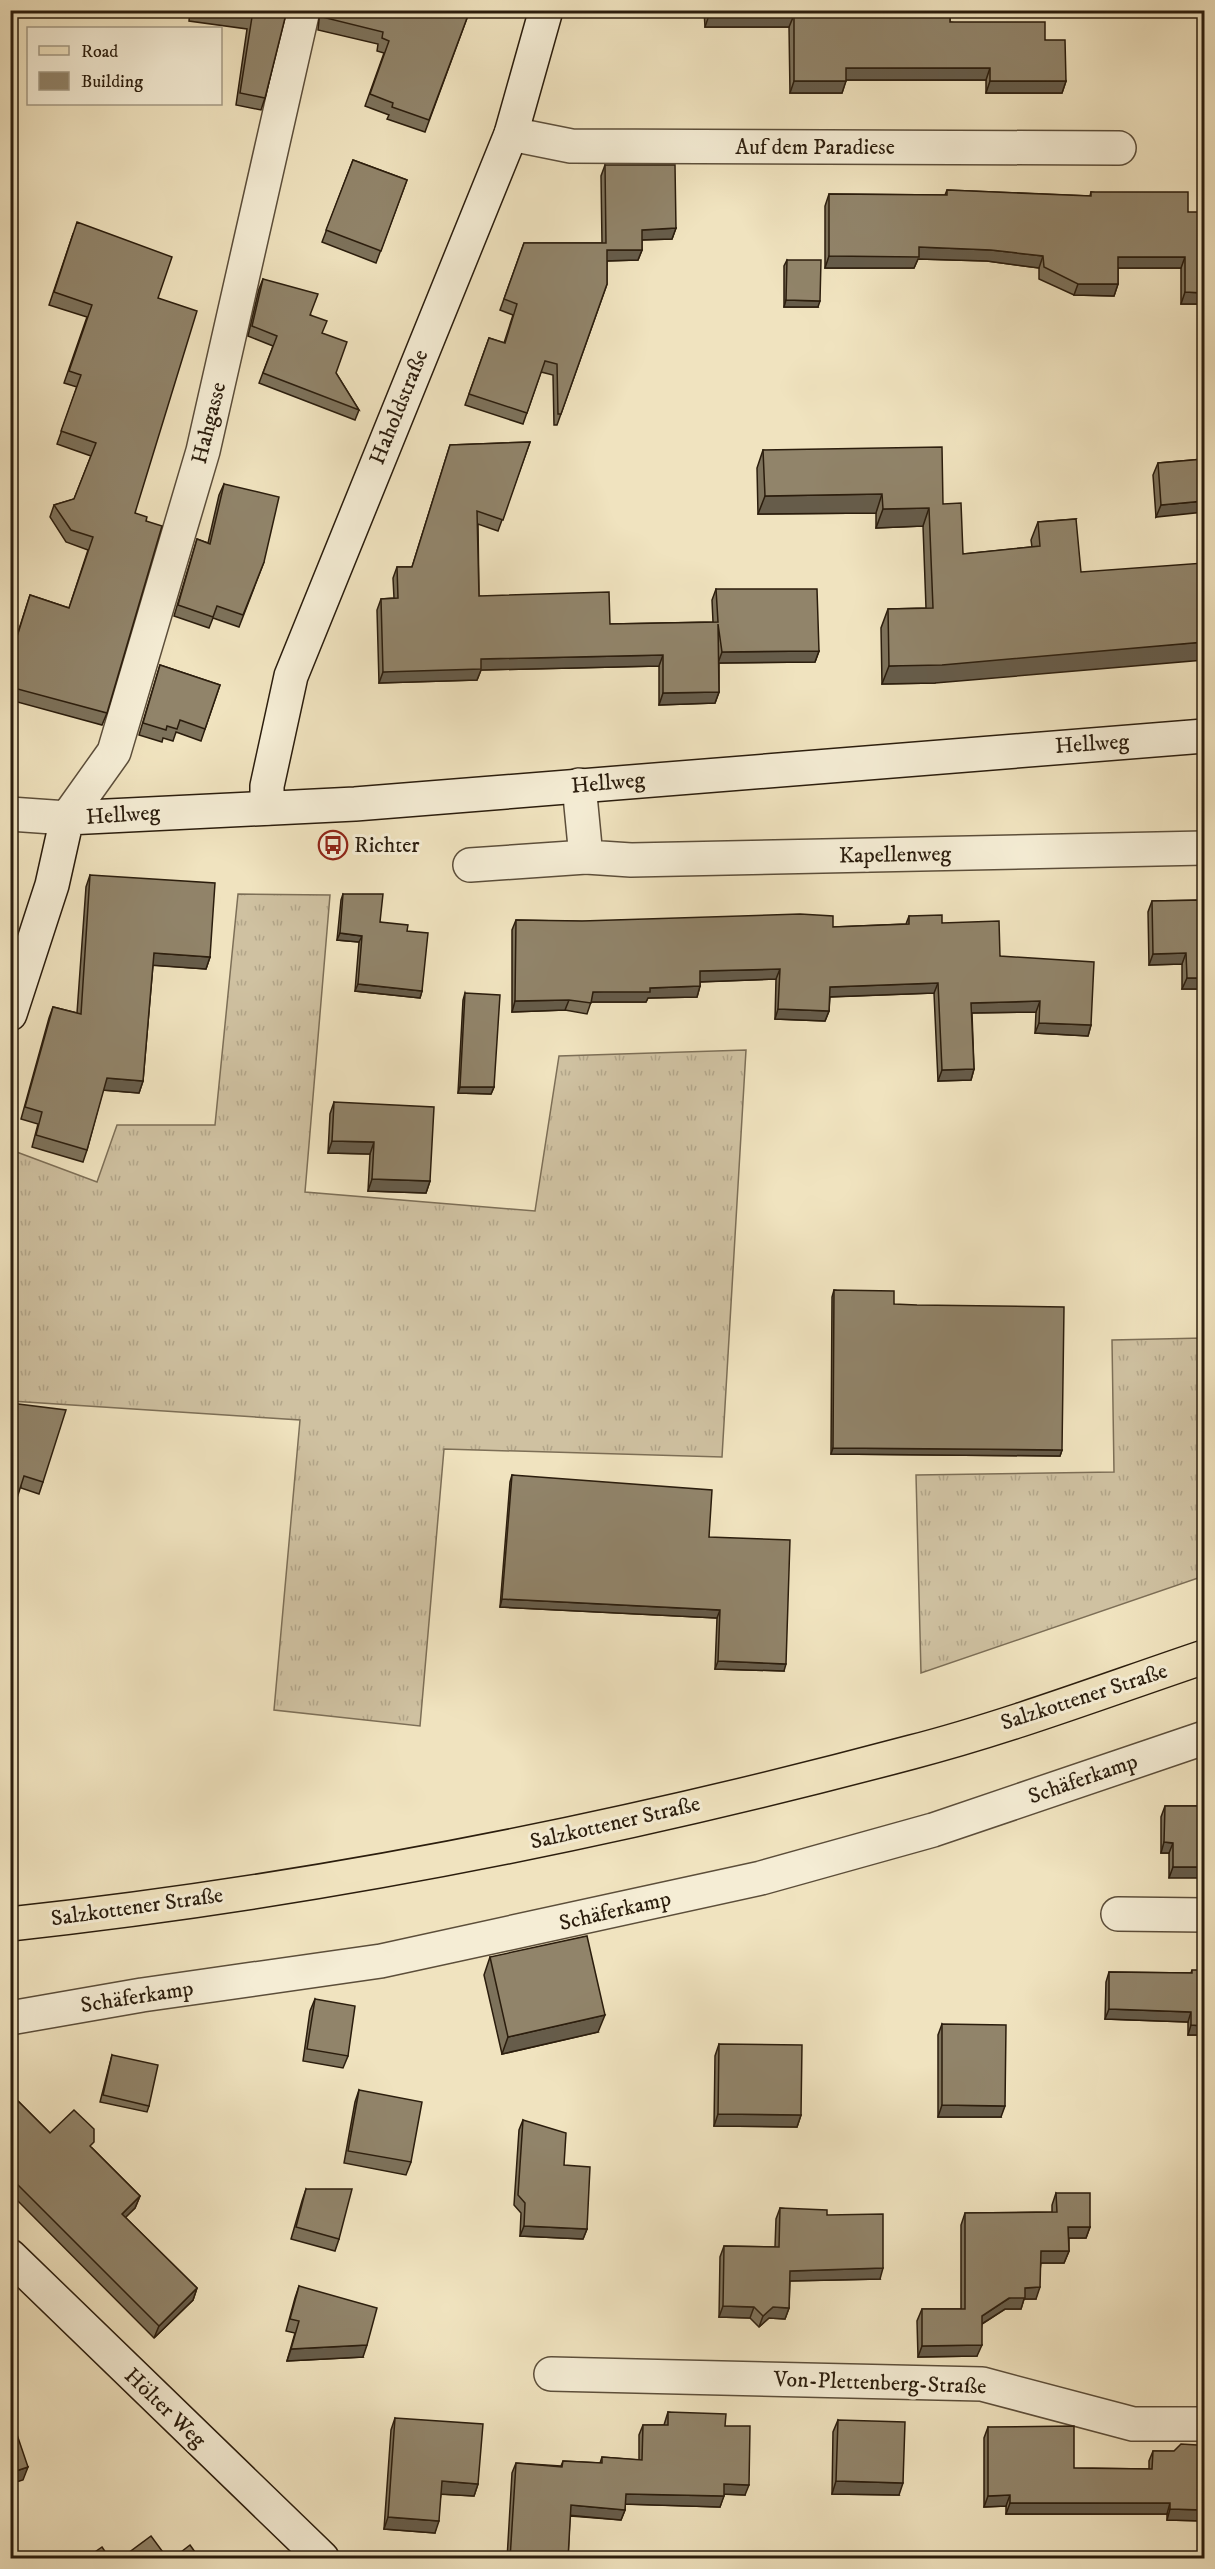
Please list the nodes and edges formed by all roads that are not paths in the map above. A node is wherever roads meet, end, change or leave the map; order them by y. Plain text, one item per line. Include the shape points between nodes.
1 (303, 10) edge
2 (546, 10) edge
3 (511, 134) junction
4 (1119, 148) dead end
5 (1204, 736) edge
6 (579, 785) junction
7 (267, 808) junction
8 (10, 814) edge
9 (67, 819) junction
10 (1204, 848) edge
11 (586, 857) junction
12 (470, 865) dead end
13 (10, 1014) edge
14 (1204, 1657) edge
15 (1204, 1738) edge
16 (1118, 1914) dead end
17 (1204, 1915) edge
18 (10, 1924) edge
19 (10, 2018) edge
20 (10, 2256) edge
21 (551, 2374) dead end
22 (1204, 2424) edge
23 (322, 2559) edge

1 - 9 street, Hahgasse via 203,451 114,752
2 - 3 street, Haholdstraße
3 - 4 street, Auf dem Paradiese via 571,146
3 - 7 street, Haholdstraße via 291,676 267,786
5 - 6 street, Hellweg
6 - 7 street, Hellweg
6 - 11 street
7 - 9 street, Hellweg
8 - 9 street, Hellweg
9 - 13 street via 52,885
10 - 11 street, Kapellenweg via 642,860
11 - 12 street, Kapellenweg
14 - 18 main road, Salzkottener Straße via 914,1752 553,1839 164,1905
15 - 19 street, Schäferkamp via 933,1830 749,1881 381,1961
16 - 17 street
20 - 23 street, Hölter Weg
21 - 22 street, Von-Plettenberg-Straße via 982,2384 1133,2424

